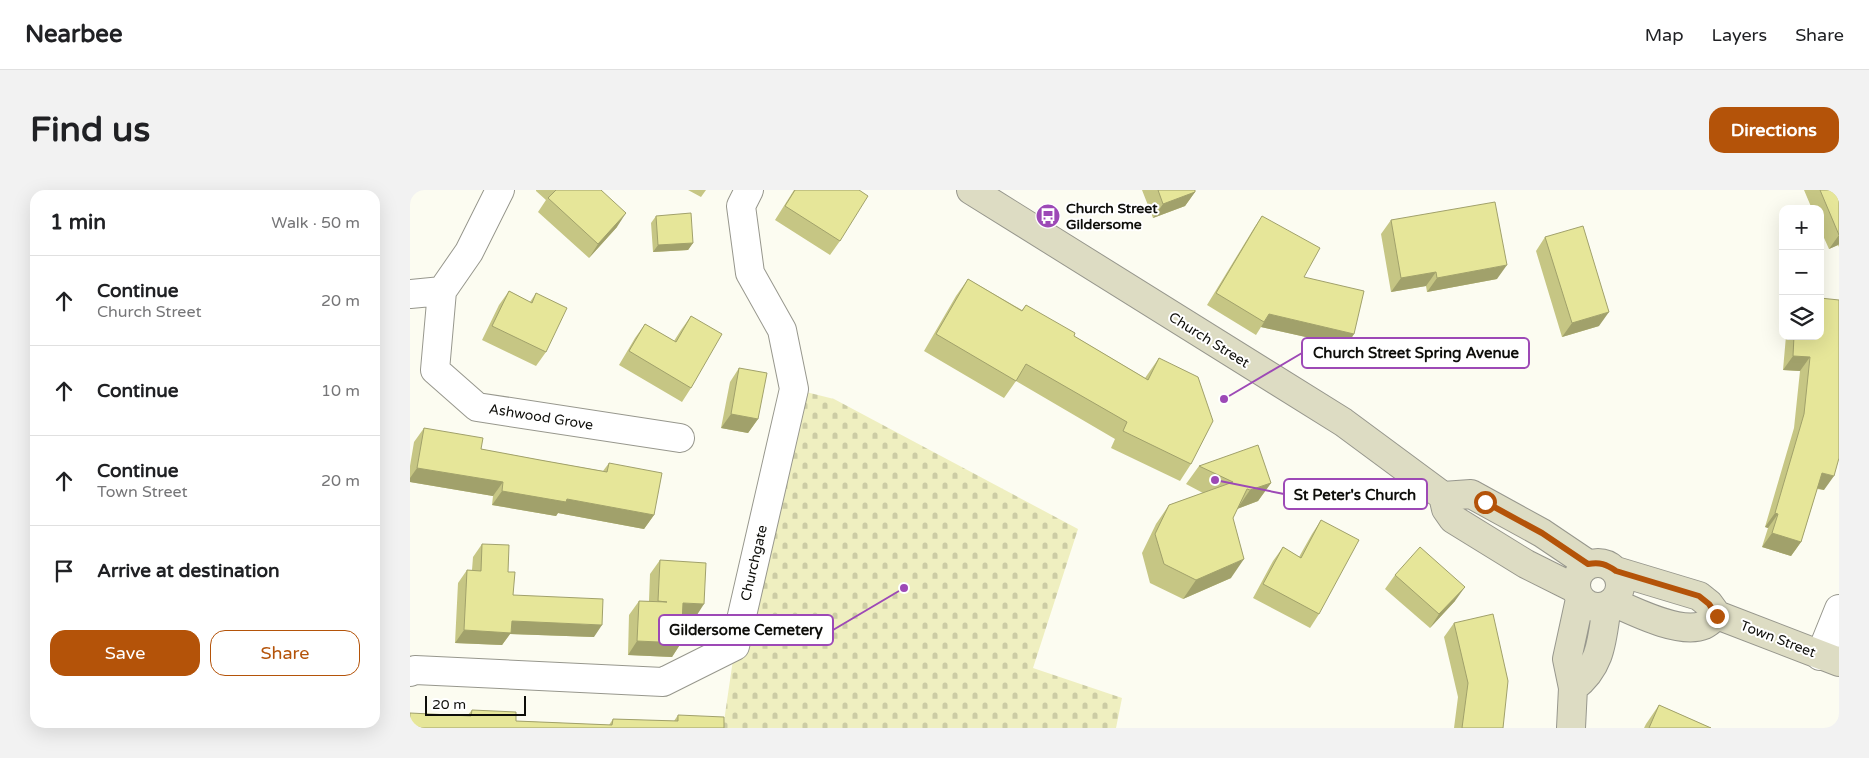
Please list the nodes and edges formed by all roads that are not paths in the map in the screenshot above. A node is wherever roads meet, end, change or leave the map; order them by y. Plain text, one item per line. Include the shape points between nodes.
1 (500, 190) edge
2 (749, 190) edge
3 (971, 190) edge
4 (442, 291) junction
5 (410, 294) edge
6 (680, 438) dead end
7 (1443, 496) junction
8 (1588, 564) junction
9 (1616, 571) junction
10 (1578, 594) junction
11 (1610, 604) junction
12 (1839, 609) edge
13 (1717, 616) junction
14 (1829, 659) edge
15 (410, 672) edge
16 (1573, 688) junction
17 (1571, 728) edge

1 - 4 street via 469,252
2 - 15 street, Churchgate via 741,206 750,273 782,330 794,389 735,646 662,682
3 - 7 main road, Church Street via 1343,422
4 - 5 street
4 - 6 street, Ashwood Grove via 435,370 477,407
7 - 8 main road via 1471,494 1542,533
7 - 10 main road via 1453,519
8 - 9 main road via 1598,562
8 - 10 main road via 1576,579
9 - 11 main road via 1620,587
9 - 13 main road, Town Street via 1699,596
10 - 11 main road via 1588,605
10 - 16 main road via 1567,659
11 - 13 main road via 1689,628 1704,625
11 - 16 main road via 1596,663 1587,677
12 - 14 street
13 - 14 main road, Town Street
16 - 17 main road

